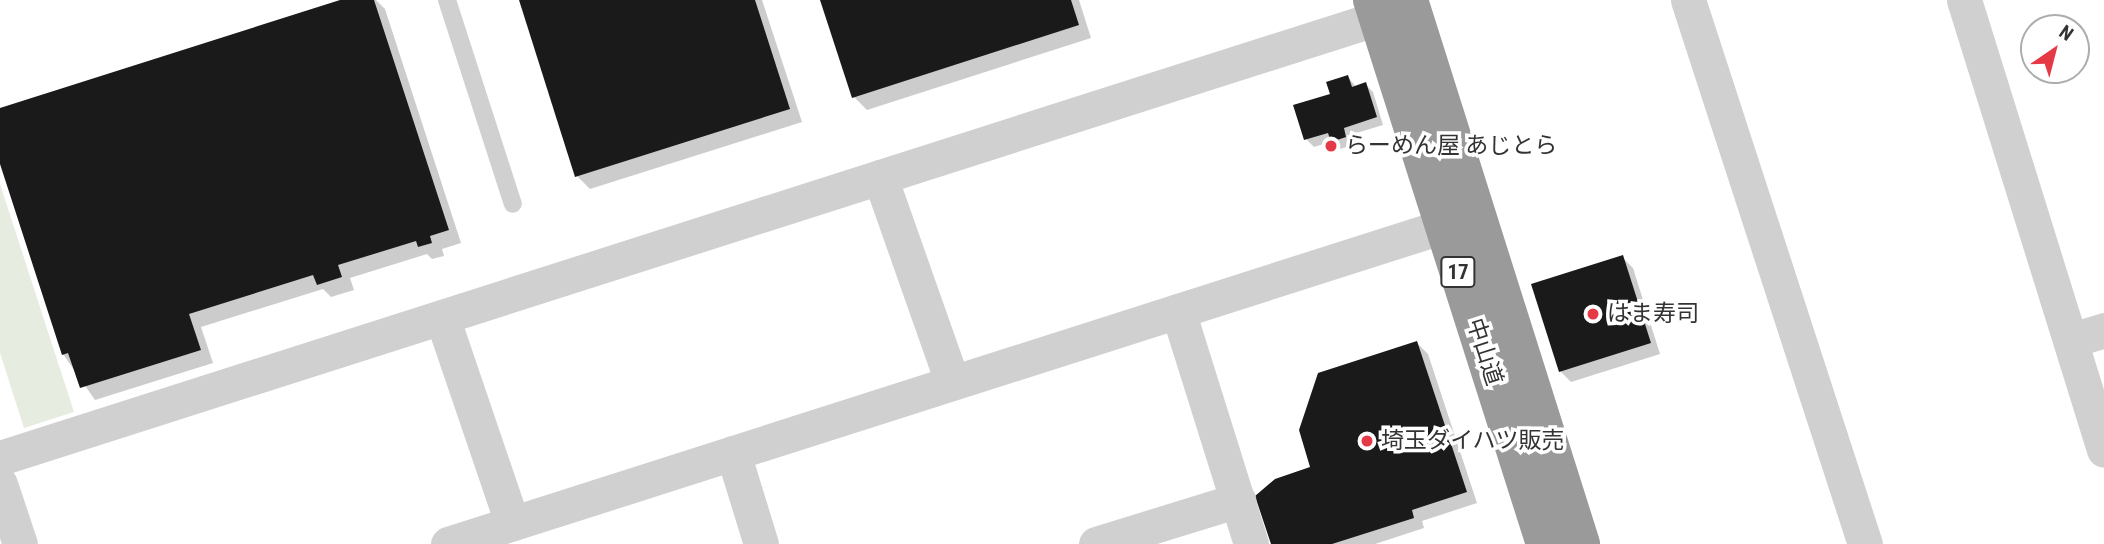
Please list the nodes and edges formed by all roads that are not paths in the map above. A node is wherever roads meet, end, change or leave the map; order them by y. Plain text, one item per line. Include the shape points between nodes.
1 (447, 0) edge
2 (1688, 0) edge
3 (1964, 0) edge
4 (1386, 6) edge
5 (880, 177) junction
6 (513, 204) dead end
7 (1444, 226) junction
8 (1178, 311) junction
9 (442, 317) junction
10 (2088, 335) edge
11 (952, 383) junction
12 (2104, 450) edge
13 (733, 453) junction
14 (0, 458) edge
15 (0, 484) edge
16 (1238, 500) junction
17 (512, 523) junction
18 (20, 544) edge
19 (448, 544) edge
20 (761, 544) edge
21 (1096, 544) edge
22 (1251, 544) edge
23 (1545, 544) edge
24 (1581, 544) edge
25 (1865, 544) edge

1 - 6 lane
2 - 25 street
3 - 10 street
4 - 5 street
4 - 7 highway, 中山道 / 17
4 - 24 highway, 中山道 / 17
5 - 9 street
5 - 11 street
7 - 8 street
7 - 23 highway, 中山道 / 17
8 - 11 street
8 - 16 street
9 - 14 street
9 - 17 street
10 - 12 street
11 - 13 street
13 - 17 street
13 - 20 street
15 - 18 street
16 - 21 street
16 - 22 street
17 - 19 street

